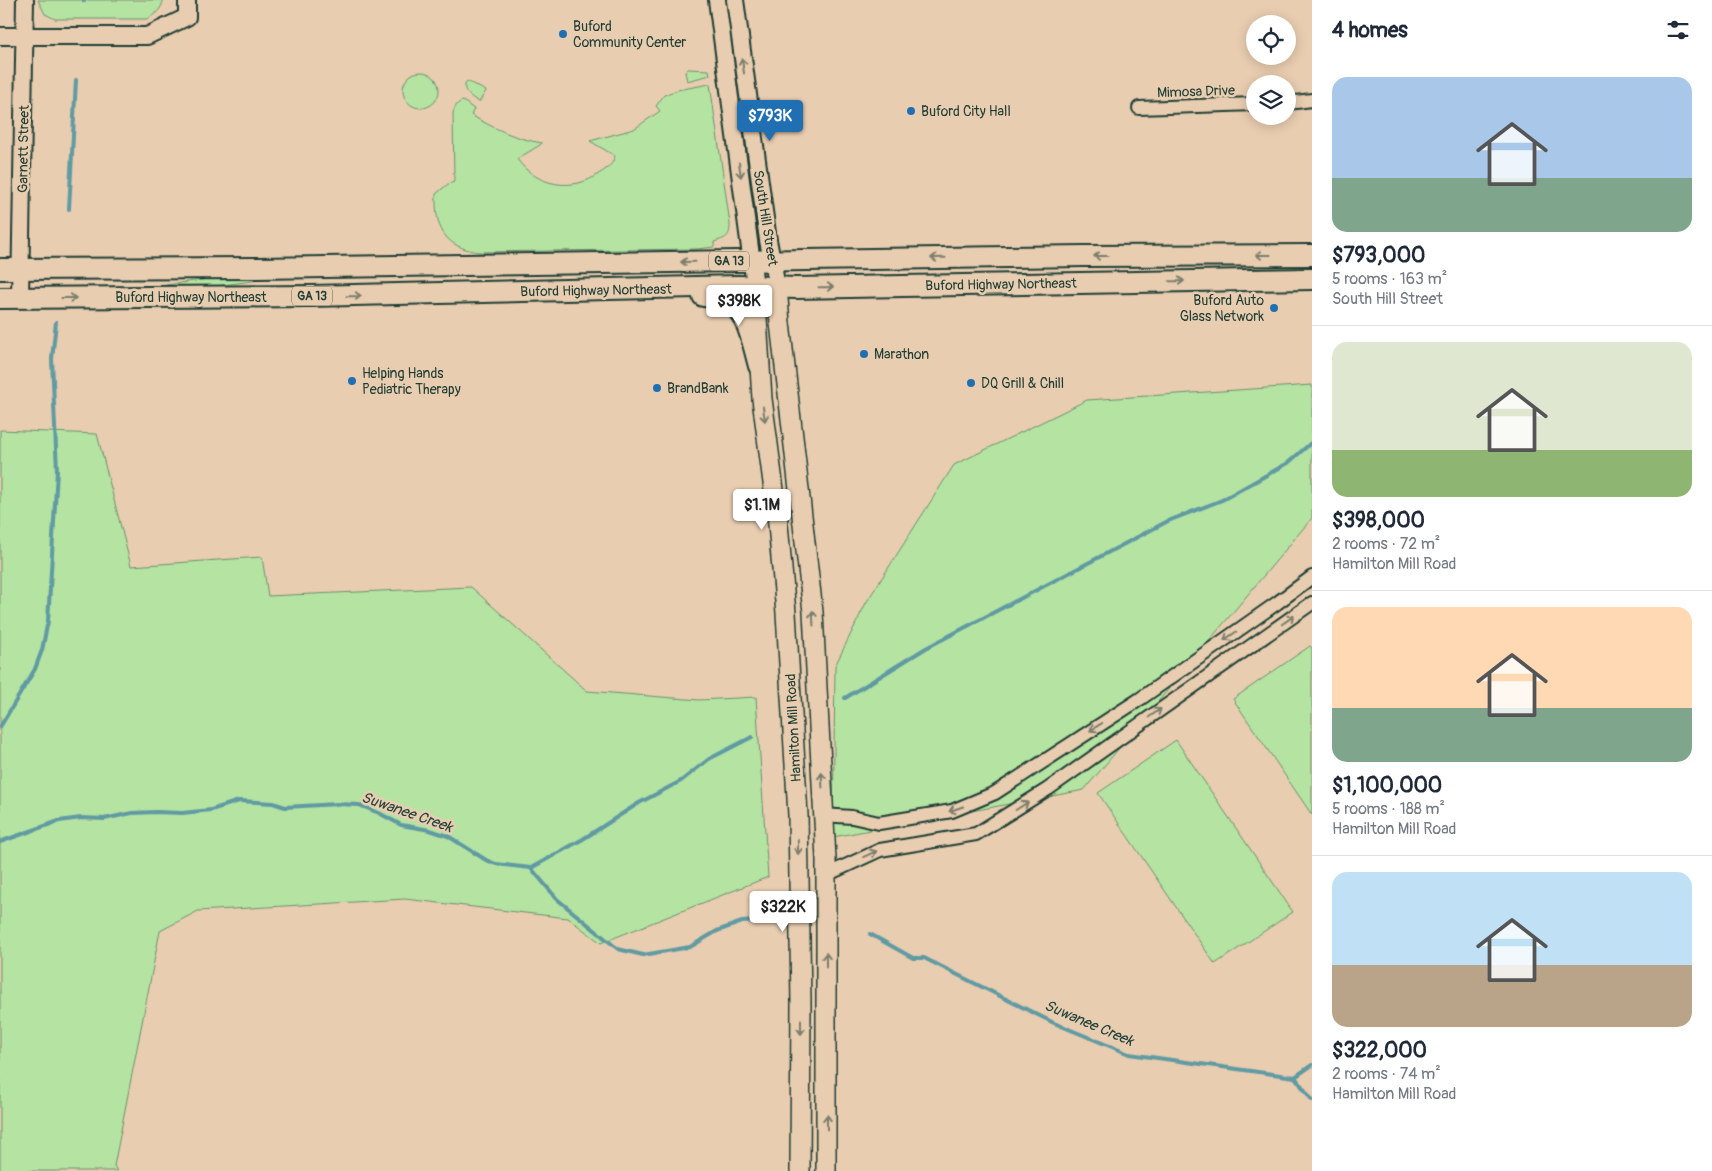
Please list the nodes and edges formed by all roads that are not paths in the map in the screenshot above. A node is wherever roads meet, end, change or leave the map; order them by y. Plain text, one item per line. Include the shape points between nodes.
1 (25, 0) edge
2 (187, 0) edge
3 (717, 0) edge
4 (735, 0) edge
5 (25, 35) junction
6 (0, 36) edge
7 (1312, 100) edge
8 (1296, 102) edge
9 (1246, 104) edge
10 (1139, 108) dead end
11 (1312, 255) edge
12 (772, 260) junction
13 (752, 261) junction
14 (20, 268) junction
15 (0, 269) edge
16 (1312, 279) edge
17 (755, 286) junction
18 (777, 288) junction
19 (651, 289) junction
20 (0, 298) edge
21 (20, 298) junction
22 (759, 366) junction
23 (1312, 577) edge
24 (1312, 603) edge
25 (823, 815) junction
26 (826, 875) junction
27 (800, 1171) edge
28 (826, 1171) edge

1 - 5 street, Garnett Street
2 - 5 street via 188,17 146,36
3 -> 13 street, South Hill Street
12 -> 4 street, South Hill Street
5 - 6 street
5 - 14 street, Garnett Street
7 - 8 street
9 - 10 street, Mimosa Drive
11 -> 12 main road, Buford Highway Northeast / GA 13
12 - 13 main road, Buford Highway Northeast / GA 13
12 - 18 street, South Hill Street
13 -> 14 main road, Buford Highway Northeast / GA 13
13 - 17 street, South Hill Street
14 - 15 main road, Buford Highway Northeast / GA 13
14 - 21 street, Garnett Street
18 -> 16 main road, Buford Highway Northeast / GA 13
17 - 18 main road, Buford Highway Northeast / GA 13
17 - 19 main road, Buford Highway Northeast / GA 13
17 - 22 main road, Hamilton Mill Road
25 -> 18 main road, Hamilton Mill Road via 813,612
21 -> 19 main road, Buford Highway Northeast / GA 13
19 - 22 main road via 725,298 740,312
20 - 21 main road, Buford Highway Northeast / GA 13
22 -> 27 main road, Hamilton Mill Road via 785,604 797,806
23 -> 25 street via 1140,698 995,793 952,811 879,823
26 -> 24 street via 880,850 976,834 1048,789
25 - 26 main road, Hamilton Mill Road
28 -> 26 main road, Hamilton Mill Road

